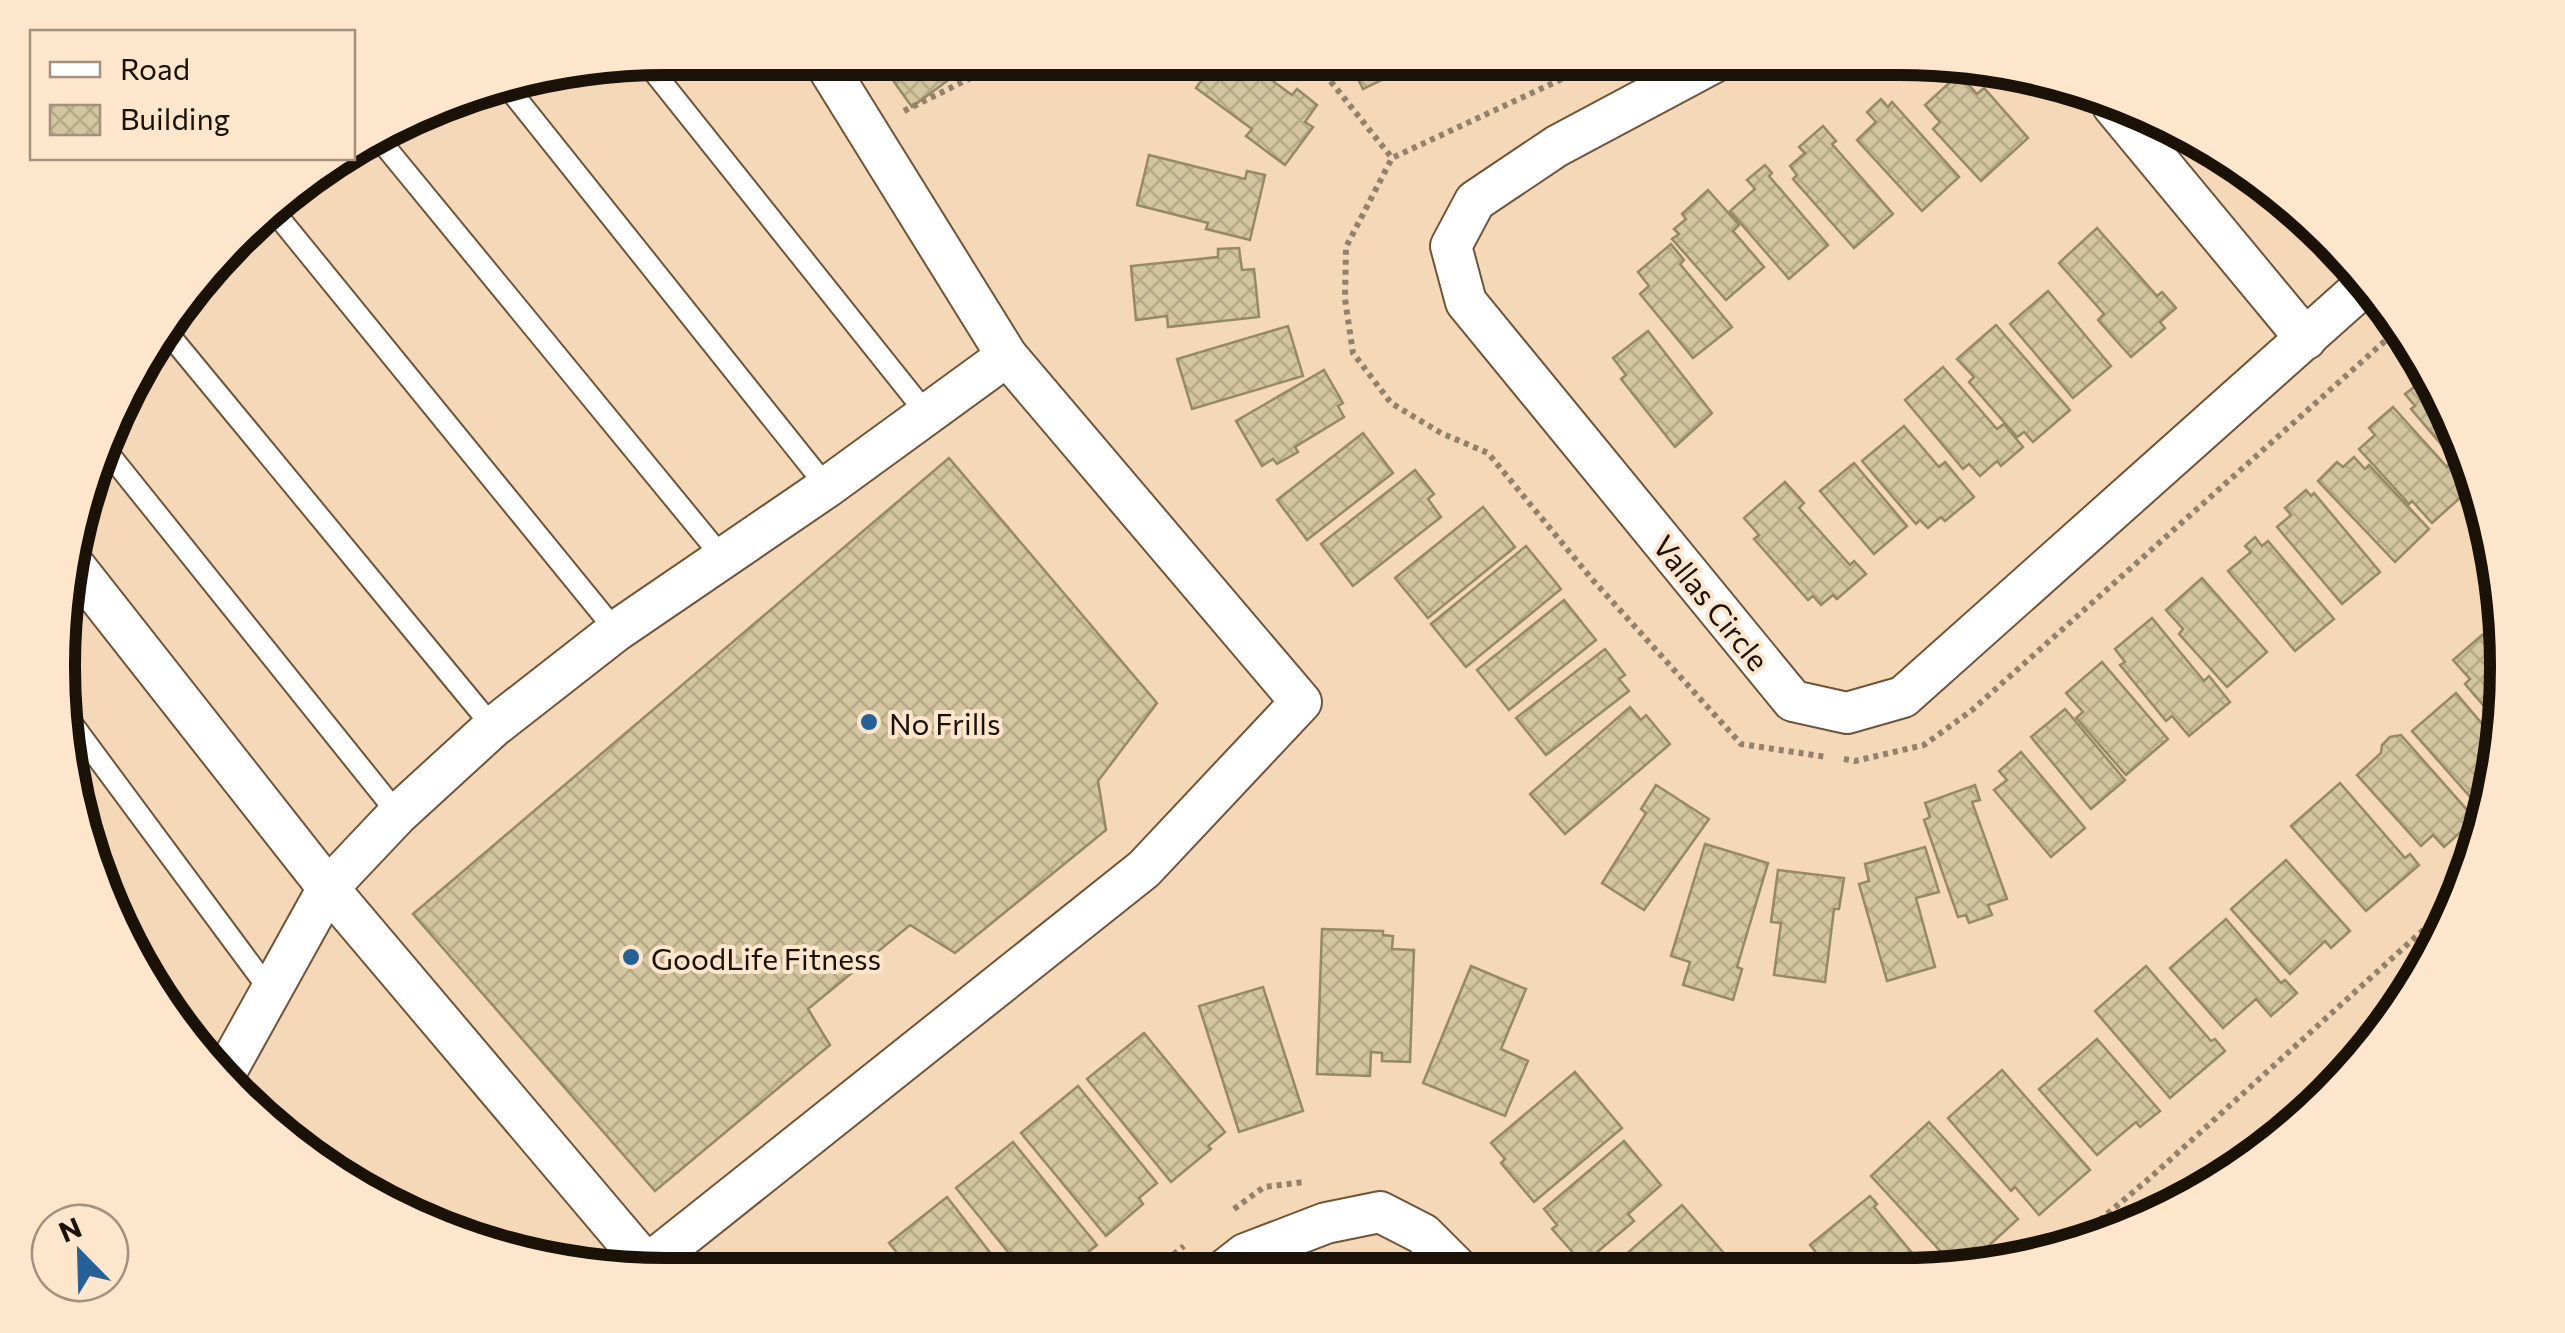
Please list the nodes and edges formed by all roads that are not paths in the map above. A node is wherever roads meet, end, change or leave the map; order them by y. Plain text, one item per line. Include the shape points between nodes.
1 (656, 75) edge
2 (833, 75) edge
3 (1689, 75) edge
4 (514, 95) edge
5 (2124, 120) edge
6 (385, 147) edge
7 (280, 219) edge
8 (2357, 292) edge
9 (2306, 339) junction
10 (174, 340) edge
11 (1007, 356) junction
12 (927, 414) junction
13 (113, 458) edge
14 (827, 487) junction
15 (723, 558) junction
16 (80, 590) edge
17 (616, 631) junction
18 (494, 727) junction
19 (79, 733) edge
20 (398, 814) junction
21 (328, 888) junction
22 (271, 992) junction
23 (229, 1065) edge
24 (630, 1257) edge
25 (654, 1258) edge
26 (1241, 1258) edge
27 (1447, 1258) edge

1 - 12 lane
2 - 11 street
3 - 9 street, Vallas Circle via 1558,146 1476,201 1451,246 1466,302 1793,701 1847,714 1903,697
4 - 14 lane
5 - 9 street
6 - 15 lane
7 - 17 lane
8 - 9 street, Vallas Circle
10 - 18 lane
11 - 12 street
11 - 25 street via 1300,702 1144,869
12 - 14 street
13 - 20 lane
14 - 15 street
15 - 17 street
16 - 21 street
17 - 18 street
18 - 20 street
19 - 22 lane
20 - 21 street
21 - 22 street
21 - 24 street
22 - 23 street
26 - 27 street via 1326,1223 1380,1212 1423,1234

